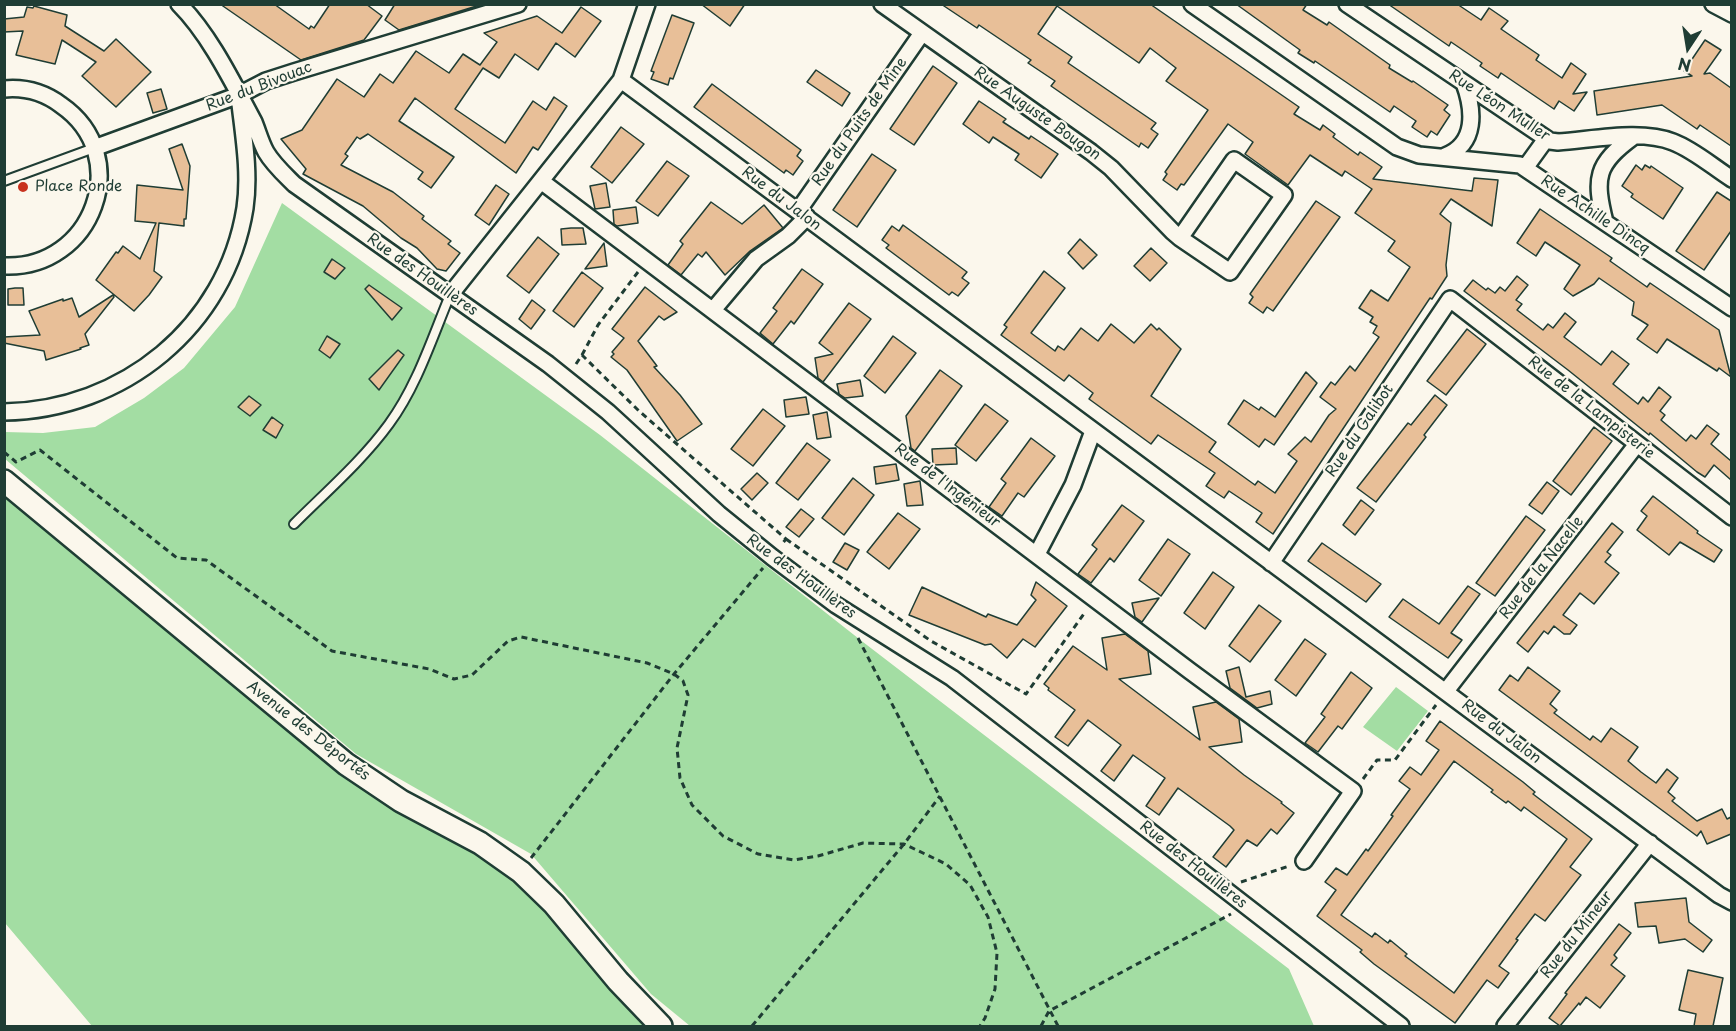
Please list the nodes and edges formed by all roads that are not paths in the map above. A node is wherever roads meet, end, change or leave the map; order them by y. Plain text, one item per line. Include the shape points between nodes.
1 (179, 4) edge
2 (518, 4) edge
3 (647, 4) edge
4 (882, 4) edge
5 (1192, 4) edge
6 (1347, 4) edge
7 (1713, 4) edge
8 (1731, 14) edge
9 (922, 33) junction
10 (621, 80) junction
11 (1464, 83) junction
12 (4, 89) edge
13 (239, 95) junction
14 (1633, 137) junction
15 (1545, 139) junction
16 (94, 148) junction
17 (1445, 156) junction
18 (1525, 168) junction
19 (1731, 179) edge
20 (4, 181) edge
21 (541, 181) junction
22 (802, 214) junction
23 (1605, 222) junction
24 (1180, 238) junction
25 (4, 266) edge
26 (450, 296) junction
27 (1450, 298) joint
28 (1731, 308) edge
29 (713, 310) junction
30 (4, 412) edge
31 (1093, 431) junction
32 (1637, 444) junction
33 (4, 481) edge
34 (1731, 518) edge
35 (294, 524) dead end
36 (1037, 554) junction
37 (1270, 563) junction
38 (1446, 691) junction
39 (1650, 843) junction
40 (1304, 861) road end
41 (1731, 902) edge
42 (661, 1026) edge
43 (1401, 1026) edge
44 (1505, 1026) edge

1 - 13 street, Rue des Houillères via 210,43
2 - 13 street, Rue du Bivouac via 266,81
3 - 10 street
4 - 9 street, Rue Auguste Bougon
5 - 17 street, Rue Achille Dincq via 1397,147 1419,155
6 - 11 street, Rue Léon Muller
7 - 8 street
9 - 22 street, Rue du Puits de Mine
9 - 24 street, Rue Auguste Bougon via 1101,159
10 - 21 street
10 - 22 street, Rue du Jalon
11 - 15 street, Rue Léon Muller
11 - 17 street via 1470,100 1469,131 1458,148
12 - 16 street via 27,90 56,101 79,121
13 - 16 street, Rue du Bivouac
13 - 26 street, Rue des Houillères via 265,150 294,184
13 - 30 street via 246,174 242,220 229,264 197,320 151,363 112,386 50,407
14 - 15 street, Rue Léon Muller via 1558,142
14 - 19 street, Rue Léon Muller via 1674,142
14 - 23 street via 1611,154 1601,172 1599,192
15 - 18 street
16 - 20 lane, Rue du Bivouac
16 - 25 street via 98,189 84,227 74,240 47,258 32,264
17 - 18 street, Rue Achille Dincq via 1514,163
18 - 23 street, Rue Achille Dincq
21 - 26 street
21 - 29 street, Rue de l'Ingénieur
22 - 29 street, Rue du Puits de Mine via 788,236 756,259
22 - 31 street, Rue du Jalon
23 - 28 street, Rue Achille Dincq
24 - 24 street, Rue Auguste Bougon via 1230,272 1284,195 1234,160
26 - 35 lane via 411,386 389,424
26 - 43 street, Rue des Houillères via 566,378 772,557 836,605 952,678
27 - 32 street, Rue de la Lampisterie
27 - 37 street, Rue du Galibot
29 - 36 street, Rue de l'Ingénieur
31 - 36 street via 1073,485
31 - 37 street, Rue du Jalon
32 - 34 street, Rue de la Lampisterie
32 - 38 street, Rue de la Nacelle
33 - 42 street, Avenue des Déportés via 346,764 401,801 480,843 521,872
36 - 40 street, Rue de l'Ingénieur via 1353,791
37 - 38 street, Rue du Jalon
38 - 39 street, Rue du Jalon
39 - 41 street, Rue du Jalon
39 - 44 street, Rue du Mineur

